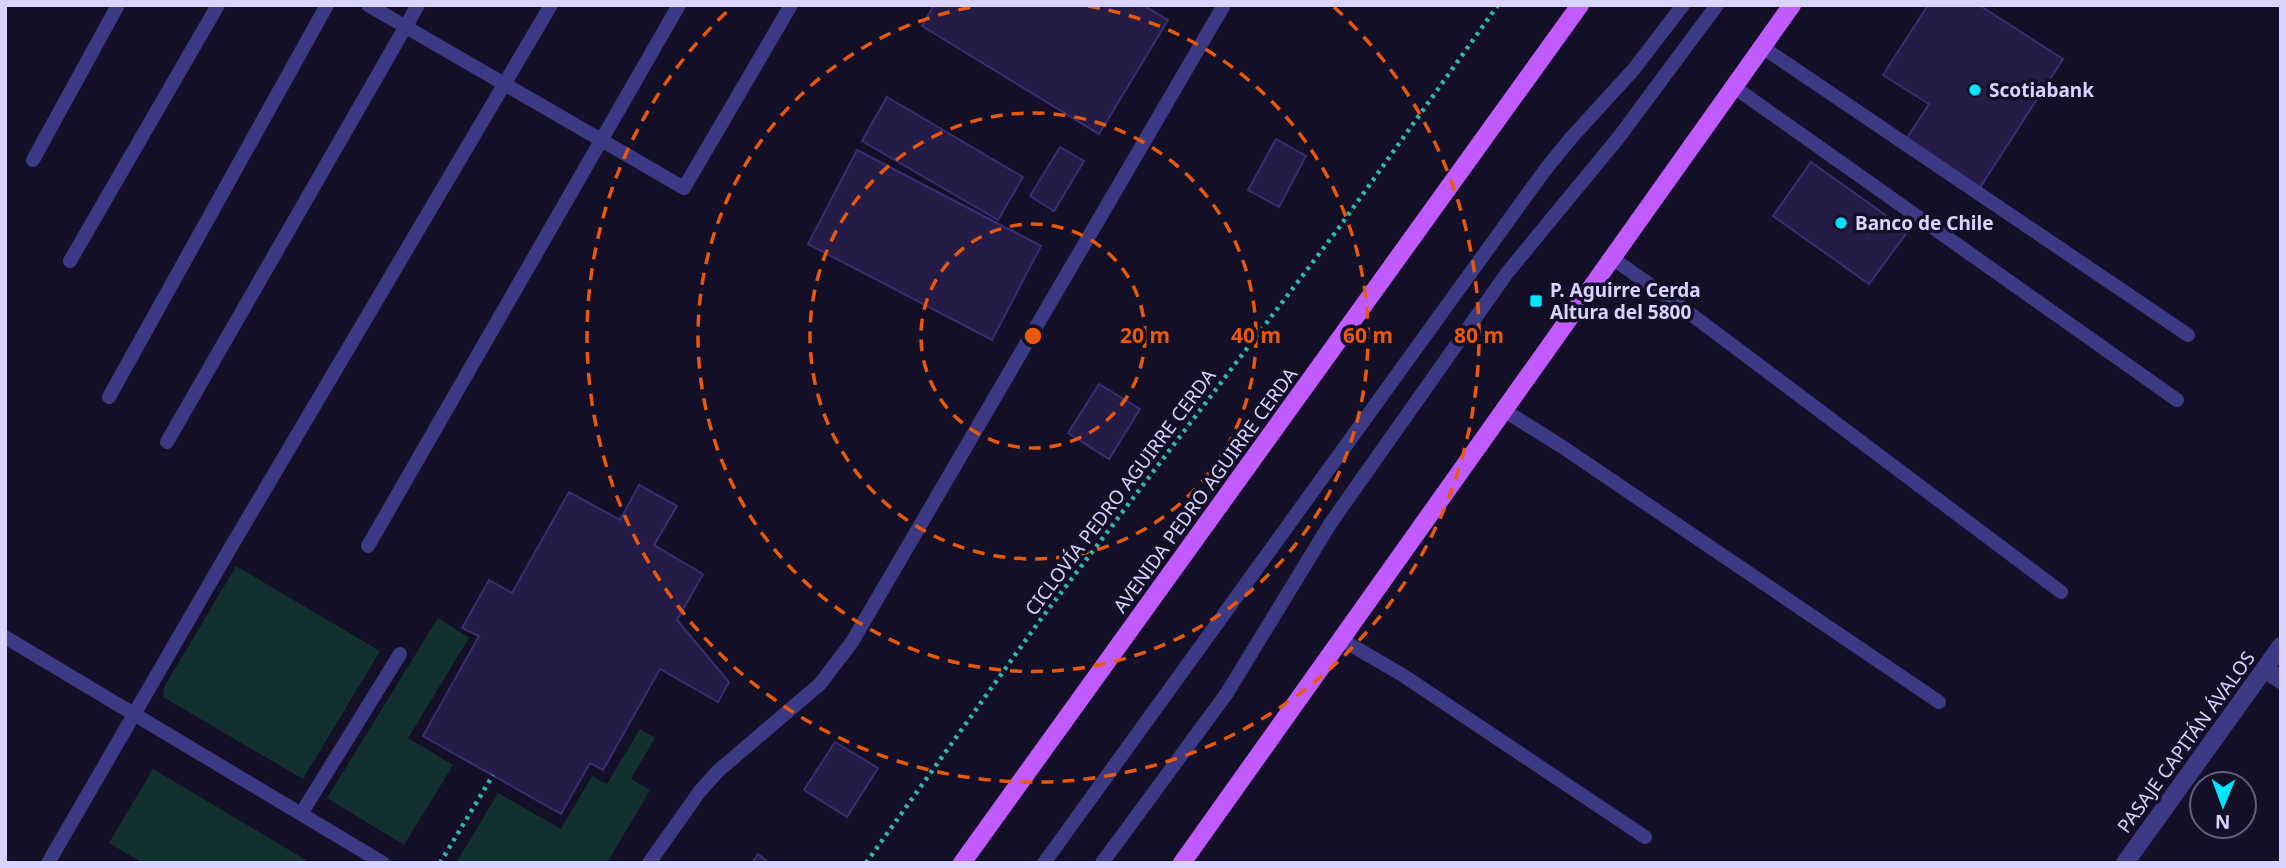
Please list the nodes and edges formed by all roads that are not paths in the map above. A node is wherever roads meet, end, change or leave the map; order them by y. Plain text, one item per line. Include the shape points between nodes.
1 (118, 5) edge
2 (218, 5) edge
3 (327, 5) edge
4 (368, 5) edge
5 (418, 5) edge
6 (551, 5) edge
7 (679, 5) edge
8 (791, 5) edge
9 (1224, 5) edge
10 (1580, 5) edge
11 (1683, 5) edge
12 (1717, 5) edge
13 (1792, 5) edge
14 (406, 27) junction
15 (1762, 47) junction
16 (504, 84) junction
17 (1734, 86) junction
18 (601, 140) junction
19 (33, 160) dead end
20 (1613, 259) junction
21 (70, 261) dead end
22 (2188, 335) dead end
23 (108, 397) dead end
24 (2177, 400) dead end
25 (1505, 411) junction
26 (167, 442) dead end
27 (368, 546) dead end
28 (2061, 592) dead end
29 (5, 637) edge
30 (1342, 640) junction
31 (2281, 646) edge
32 (400, 654) dead end
33 (2265, 669) junction
34 (2281, 680) edge
35 (1939, 702) dead end
36 (135, 715) junction
37 (301, 814) junction
38 (1645, 837) dead end
39 (50, 862) edge
40 (383, 863) edge
41 (649, 863) edge
42 (962, 863) edge
43 (1044, 863) edge
44 (1102, 863) edge
45 (1182, 863) edge
46 (2125, 863) edge

1 - 19 lane
2 - 21 lane
3 - 23 lane
4 - 14 lane
5 - 14 lane
6 - 16 lane
7 - 18 lane
8 - 18 lane via 684,188
9 - 41 lane via 852,642 820,684 709,781
10 - 42 main road, AVENIDA PEDRO AGUIRRE CERDA
11 - 43 lane via 1545,170
12 - 44 lane via 1626,128 1507,272 1330,524 1227,693
13 - 15 main road
14 - 16 lane
14 - 26 lane
15 - 17 main road
15 - 22 lane
16 - 18 lane
16 - 36 lane
17 - 20 main road
17 - 24 lane
18 - 27 lane
20 - 25 main road
20 - 28 lane
25 - 30 main road
25 - 35 lane
29 - 36 lane
30 - 38 lane via 1401,674
30 - 45 main road
31 - 33 street, PASAJE CAPITÁN ÁVALOS
32 - 37 lane
33 - 34 street
33 - 46 street, PASAJE CAPITÁN ÁVALOS
36 - 37 lane
36 - 39 lane
37 - 40 lane

